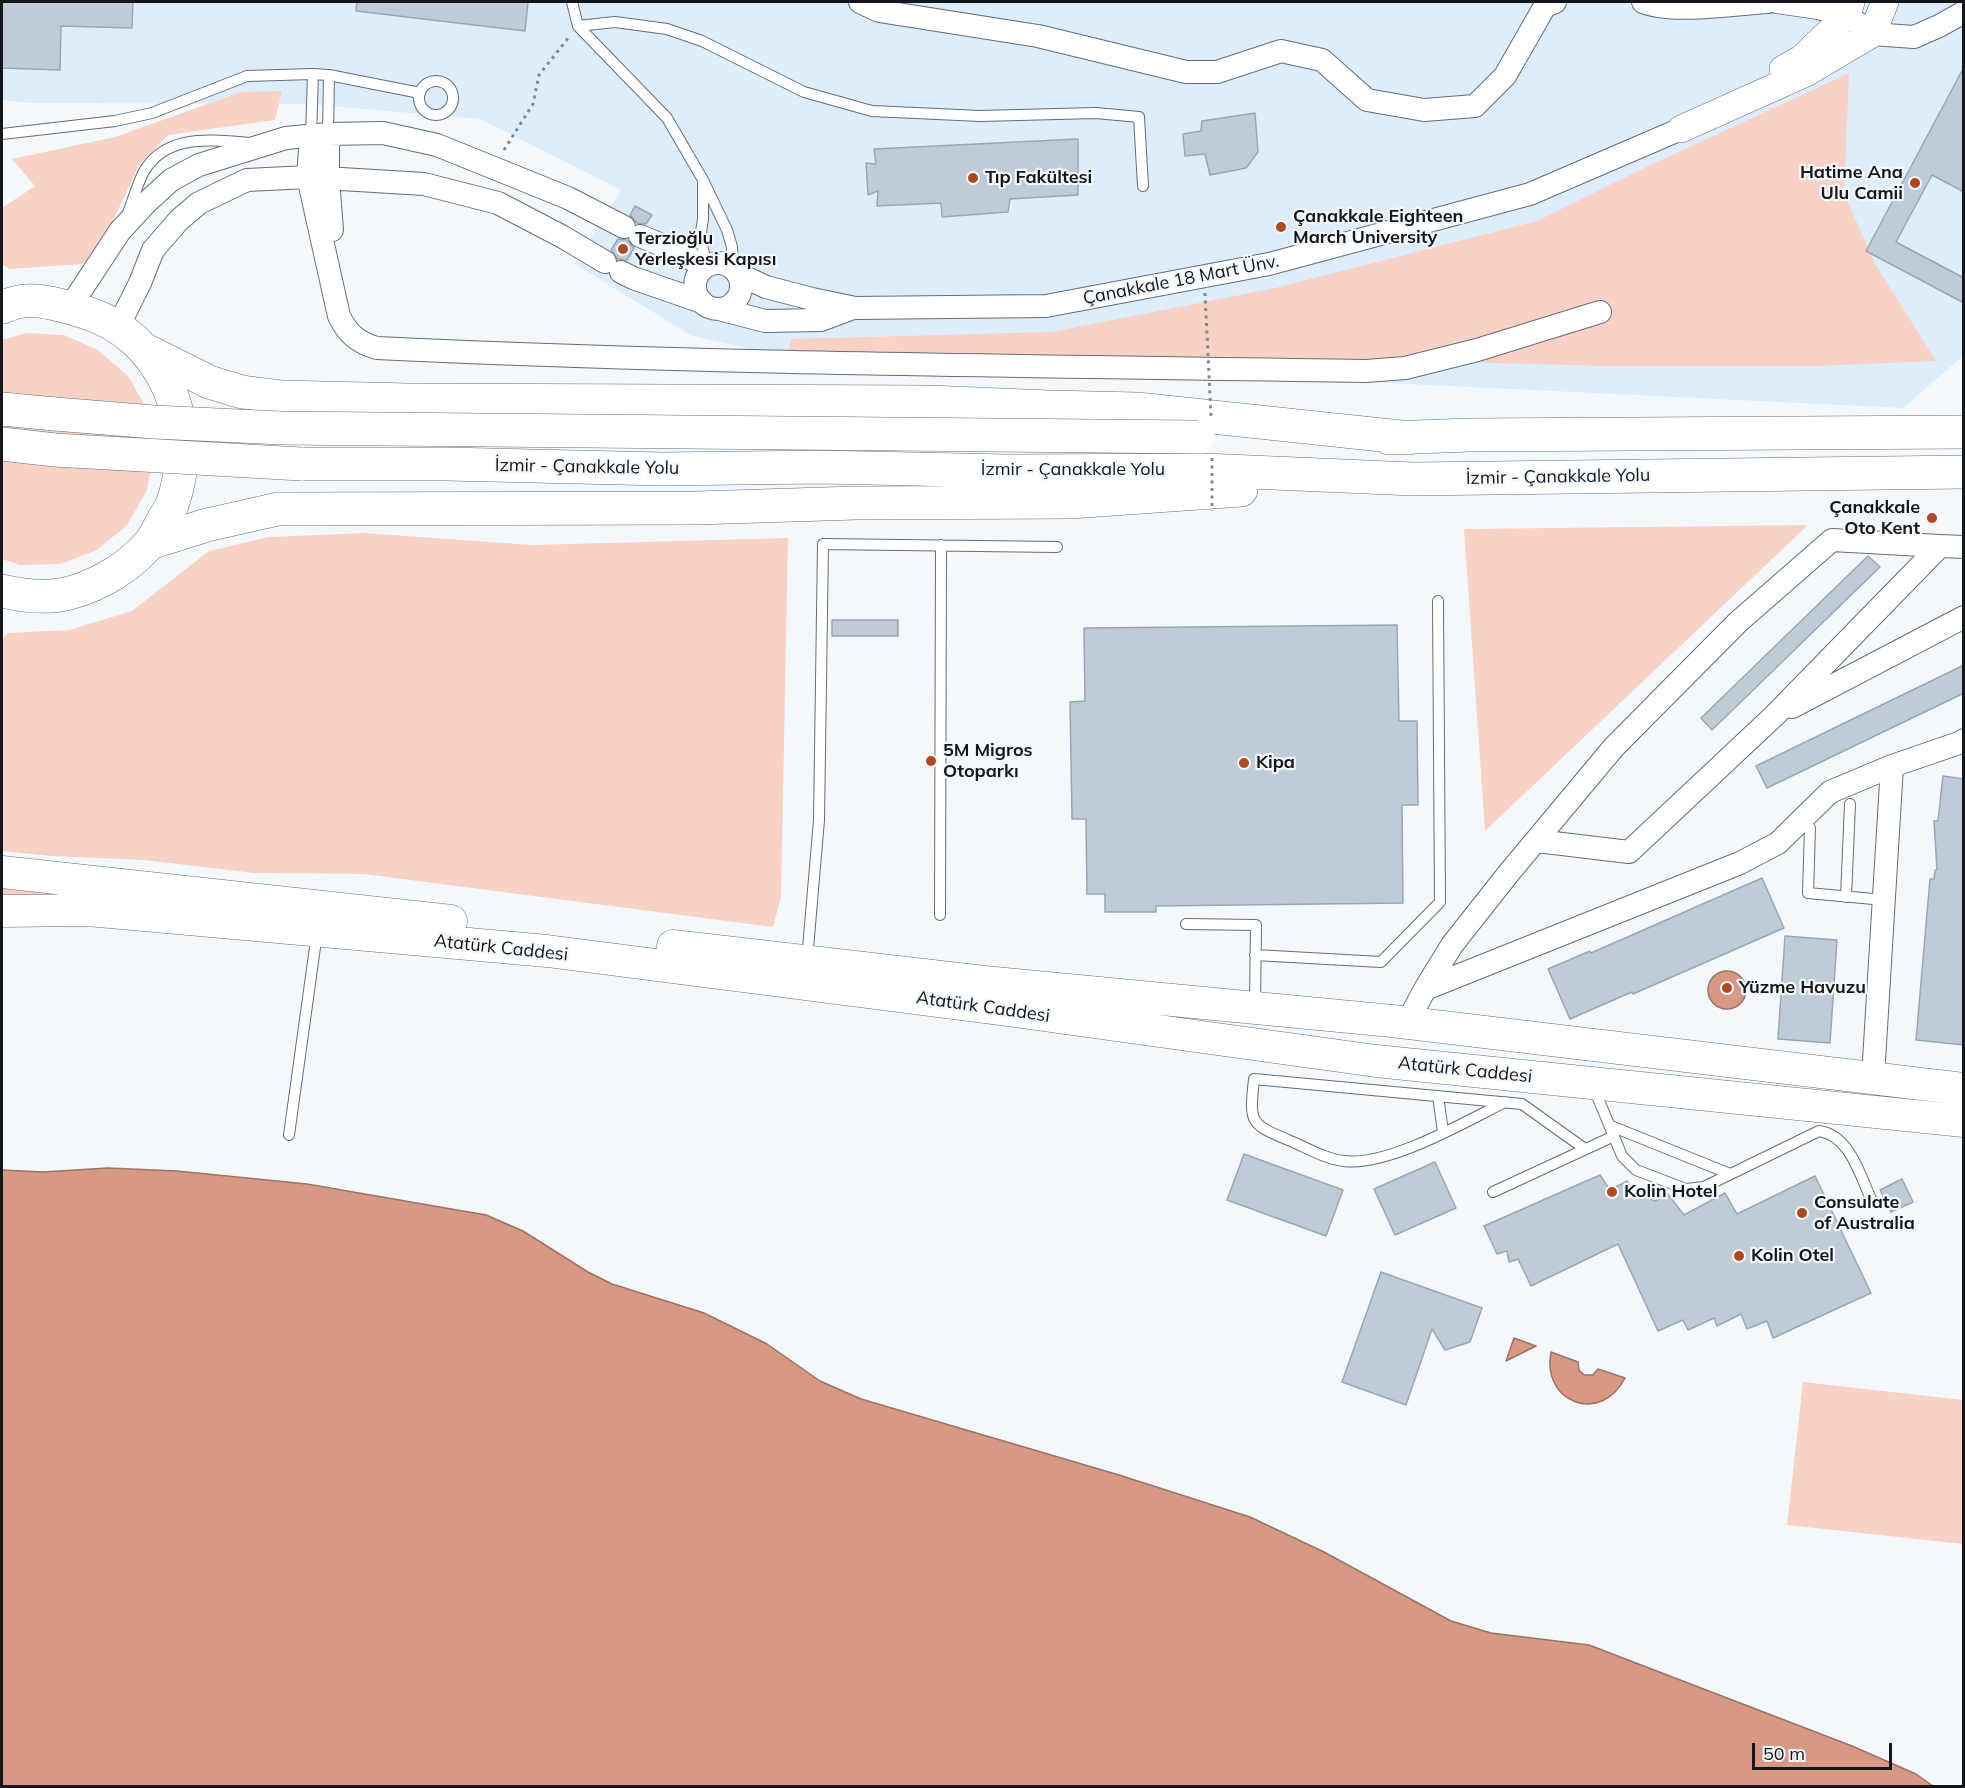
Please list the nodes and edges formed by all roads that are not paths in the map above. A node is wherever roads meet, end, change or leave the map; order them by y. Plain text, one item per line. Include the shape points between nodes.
1 (572, 2) edge
2 (860, 2) edge
3 (1555, 2) edge
4 (1643, 2) edge
5 (1768, 2) edge
6 (1777, 2) edge
7 (1885, 2) edge
8 (1849, 8) edge
9 (1964, 12) edge
10 (578, 26) junction
11 (1872, 33) junction
12 (313, 74) junction
13 (329, 75) junction
14 (420, 93) dead end
15 (1681, 129) junction
16 (2, 134) edge
17 (320, 135) junction
18 (318, 178) junction
19 (703, 180) junction
20 (1143, 186) dead end
21 (583, 206) junction
22 (564, 237) junction
23 (706, 267) junction
24 (735, 271) junction
25 (9, 298) edge
26 (711, 306) junction
27 (70, 307) junction
28 (855, 308) junction
29 (1600, 312) dead end
30 (118, 327) junction
31 (147, 351) junction
32 (2, 409) edge
33 (1964, 432) edge
34 (1410, 438) junction
35 (2, 444) edge
36 (1964, 472) edge
37 (1413, 479) junction
38 (150, 543) junction
39 (940, 545) junction
40 (1941, 546) junction
41 (1057, 547) dead end
42 (1964, 547) edge
43 (10, 599) edge
44 (1438, 601) dead end
45 (1964, 617) edge
46 (1774, 716) junction
47 (1962, 742) edge
48 (1892, 766) junction
49 (1850, 804) dead end
50 (1810, 828) dead end
51 (1537, 841) junction
52 (2, 872) edge
53 (1846, 897) junction
54 (1884, 900) junction
55 (2, 911) edge
56 (940, 915) dead end
57 (1186, 924) dead end
58 (318, 930) junction
59 (1255, 956) junction
60 (806, 972) junction
61 (1425, 989) junction
62 (1254, 1008) junction
63 (1407, 1023) junction
64 (1591, 1044) junction
65 (1406, 1064) junction
66 (1873, 1077) junction
67 (1591, 1083) junction
68 (1964, 1089) edge
69 (1438, 1096) junction
70 (1505, 1102) junction
71 (1964, 1122) edge
72 (1612, 1131) junction
73 (1443, 1132) junction
74 (289, 1135) dead end
75 (1586, 1149) junction
76 (1730, 1174) junction
77 (1493, 1192) dead end
78 (1872, 1201) dead end

1 - 10 lane
2 - 3 street via 879,11 1038,36 1186,72 1217,72 1281,51 1322,60 1367,100 1424,110 1475,106 1505,76 1545,6
4 - 5 street via 1680,7
6 - 8 street
7 - 11 street
8 - 11 street
8 - 15 street via 1801,58
9 - 11 street via 1914,37
10 - 19 lane via 667,118
10 - 20 lane via 615,22 667,29 702,41 804,92 872,111 980,116 1096,113 1139,117
11 - 15 street via 1806,74
12 - 13 lane
12 - 16 lane via 248,76 115,122
12 - 17 lane
13 - 14 lane
13 - 17 lane
15 - 28 street, Çanakkale 18 Mart Ünv. via 1530,194 1269,264 1046,306
17 - 18 street
17 - 21 street via 383,133 437,145
17 - 27 street via 265,144 199,165 171,180 123,228
18 - 22 street via 424,184 498,203
18 - 29 street via 337,307 349,332 365,345 377,348 801,363 1366,371 1405,368 1477,350
18 - 30 street via 247,180 199,203 153,250
19 - 23 lane via 700,238
19 - 24 lane via 727,230
21 - 22 street
21 - 23 street
22 - 26 street via 633,279
23 - 24 street via 720,263
23 - 26 street via 696,280 697,296
24 - 26 street via 741,282 739,297 734,303
24 - 28 street, Çanakkale 18 Mart Ünv. via 766,287
25 - 27 highway
26 - 28 street via 765,321 821,320
27 - 30 highway
30 - 31 highway
31 - 34 highway via 209,382 242,392 282,397 929,402 1137,409
31 - 38 highway via 165,379 180,420 182,464 172,506
32 - 34 highway, İzmir - Çanakkale Yolu, bridge via 154,422 292,428
33 - 34 highway
35 - 37 highway, İzmir - Çanakkale Yolu, bridge via 301,464 1204,470
36 - 37 highway, İzmir - Çanakkale Yolu
37 - 38 highway via 1070,502 278,509
38 - 43 highway via 115,574 73,592
39 - 41 lane
39 - 56 lane
39 - 60 lane via 824,544 819,820
40 - 42 street
40 - 46 street
40 - 51 street via 1832,540 1738,622 1614,747
44 - 59 lane via 1440,902 1381,962
45 - 46 street
46 - 51 street via 1629,852
47 - 48 street
48 - 54 street
48 - 61 street via 1830,792 1778,843 1740,863
49 - 53 lane
50 - 53 lane via 1808,893
51 - 61 street via 1452,945
52 - 60 main road, Atatürk Caddesi
53 - 54 lane
54 - 66 street
55 - 58 main road, Atatürk Caddesi via 88,910
57 - 59 lane via 1256,925
58 - 60 main road, Atatürk Caddesi
58 - 74 lane
59 - 62 lane
60 - 62 main road, Atatürk Caddesi via 984,982
60 - 65 main road, Atatürk Caddesi
61 - 63 street
62 - 63 main road, Atatürk Caddesi
63 - 64 main road, Atatürk Caddesi
63 - 65 main road
64 - 66 main road, Atatürk Caddesi
64 - 67 main road
65 - 67 main road, Atatürk Caddesi
66 - 68 main road, Atatürk Caddesi
67 - 71 main road, Atatürk Caddesi
67 - 72 lane
69 - 70 lane
69 - 73 lane
69 - 73 lane via 1254,1079 1251,1108 1262,1129 1335,1160 1381,1158
70 - 73 lane
70 - 75 lane via 1522,1104
72 - 75 lane
72 - 76 lane
72 - 76 lane via 1622,1156 1636,1170 1686,1189 1704,1187
75 - 77 lane
76 - 78 lane via 1825,1131 1847,1149

